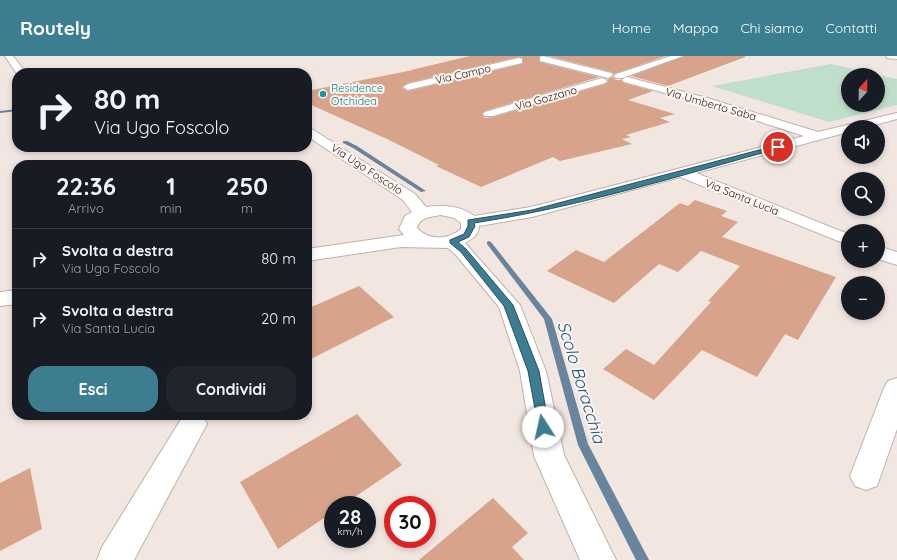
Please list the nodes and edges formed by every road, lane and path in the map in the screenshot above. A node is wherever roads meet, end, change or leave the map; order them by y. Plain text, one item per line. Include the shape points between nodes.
1 (9, 56) edge
2 (679, 56) edge
3 (890, 56) edge
4 (897, 57) edge
5 (529, 58) edge
6 (17, 68) edge
7 (602, 78) junction
8 (621, 80) junction
9 (408, 87) dead end
10 (489, 114) dead end
11 (897, 116) edge
12 (881, 120) edge
13 (841, 130) edge
14 (312, 133) edge
15 (811, 138) junction
16 (683, 173) junction
17 (422, 213) junction
18 (470, 222) junction
19 (408, 224) junction
20 (841, 237) edge
21 (426, 241) junction
22 (452, 241) junction
23 (312, 245) edge
24 (312, 254) edge
25 (885, 255) edge
26 (897, 259) edge
27 (12, 288) edge
28 (0, 290) edge
29 (12, 298) edge
30 (0, 299) edge
31 (897, 388) edge
32 (193, 424) dead end
33 (866, 476) dead end
34 (115, 560) edge
35 (598, 560) edge

1 - 6 street
2 - 8 street
3 - 4 street
5 - 7 street
5 - 9 street, Via Campo
7 - 8 street
7 - 10 street, Via Gozzano
8 - 15 street, Via Umberto Saba
11 - 12 street
13 - 15 street
14 - 17 street, Via Ugo Foscolo via 409,197
15 - 16 street
16 - 18 street via 532,212
16 - 20 street, Via Santa Lucia
17 - 18 street via 450,211
17 - 19 street
18 - 22 street via 472,226 467,235
19 - 21 street via 411,234
19 - 23 street via 397,230 366,237
21 - 22 street
21 - 24 street
22 - 35 street via 464,251 509,305 533,371 549,456
25 - 26 street
27 - 28 street
29 - 30 street
31 - 33 street
32 - 34 street

